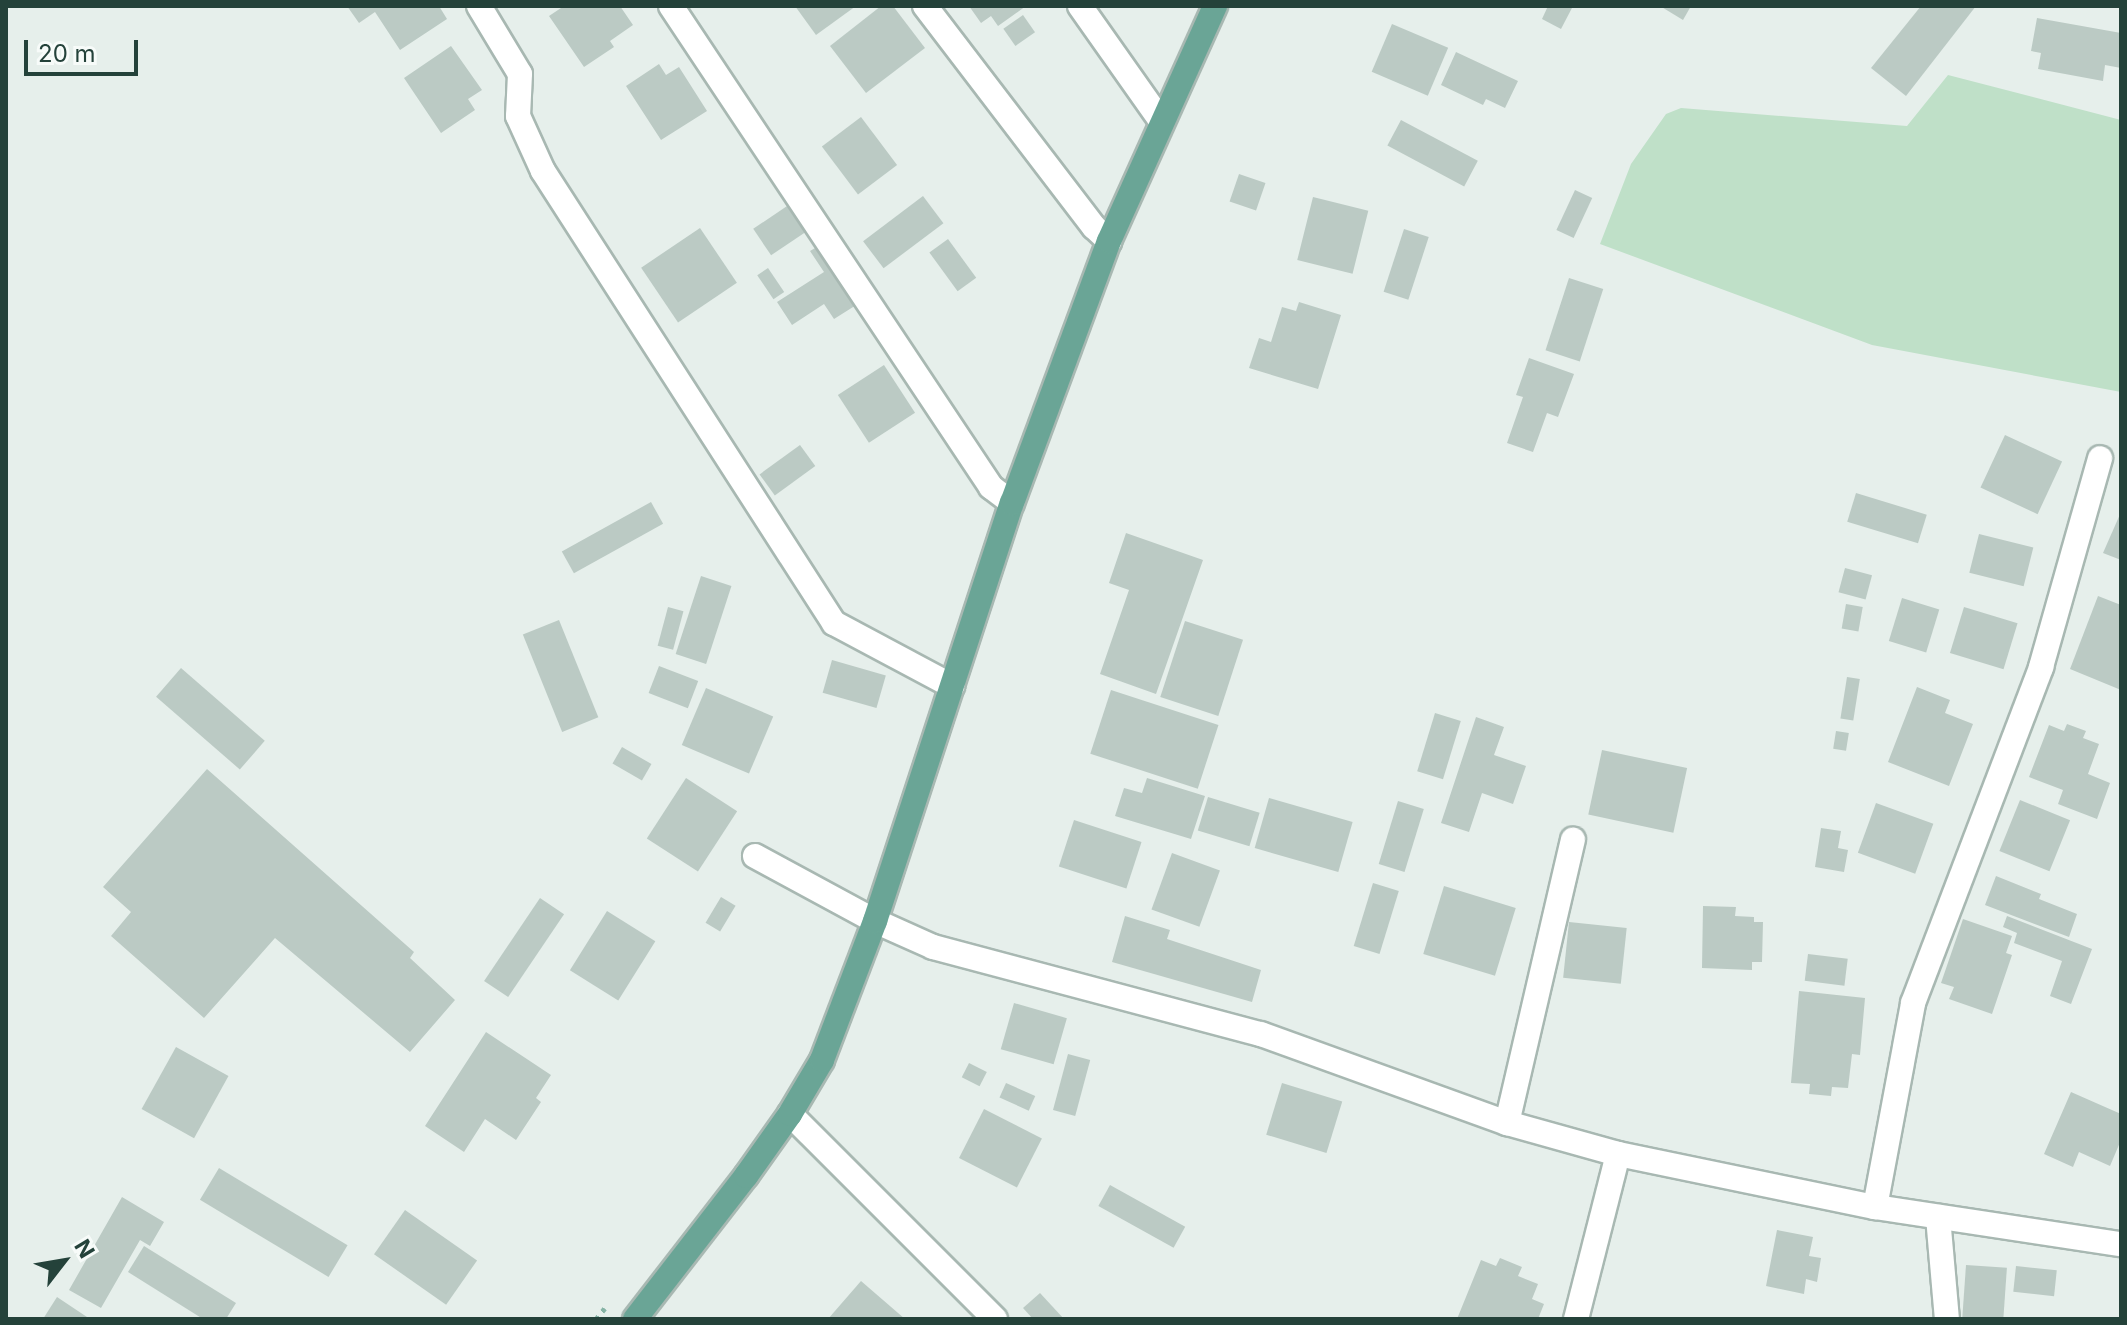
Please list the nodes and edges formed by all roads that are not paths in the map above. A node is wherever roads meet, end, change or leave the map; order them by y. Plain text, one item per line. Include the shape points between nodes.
1 (479, 6) edge
2 (671, 6) edge
3 (925, 6) edge
4 (1080, 6) edge
5 (1215, 6) edge
6 (1161, 121) junction
7 (1109, 241) junction
8 (2100, 458) dead end
9 (1012, 503) junction
10 (952, 686) junction
11 (1573, 840) dead end
12 (755, 856) dead end
13 (875, 921) junction
14 (790, 1114) junction
15 (1507, 1123) junction
16 (1618, 1154) junction
17 (1875, 1207) junction
18 (1938, 1217) junction
19 (2121, 1244) edge
20 (635, 1319) edge
21 (995, 1319) edge
22 (1576, 1319) edge
23 (1947, 1319) edge

1 - 10 street via 520,74 518,116 543,171 834,623
2 - 9 street via 991,487
3 - 7 street
4 - 6 street
5 - 6 main road
6 - 7 main road
7 - 9 main road
8 - 17 street via 2041,667 1913,1003
9 - 10 main road
10 - 13 main road
11 - 15 street
12 - 13 street
13 - 14 main road via 822,1060
13 - 15 street via 933,947 1261,1034
14 - 20 main road
14 - 21 street
15 - 16 street
16 - 17 street
16 - 22 street
17 - 18 street
18 - 19 street
18 - 23 street

